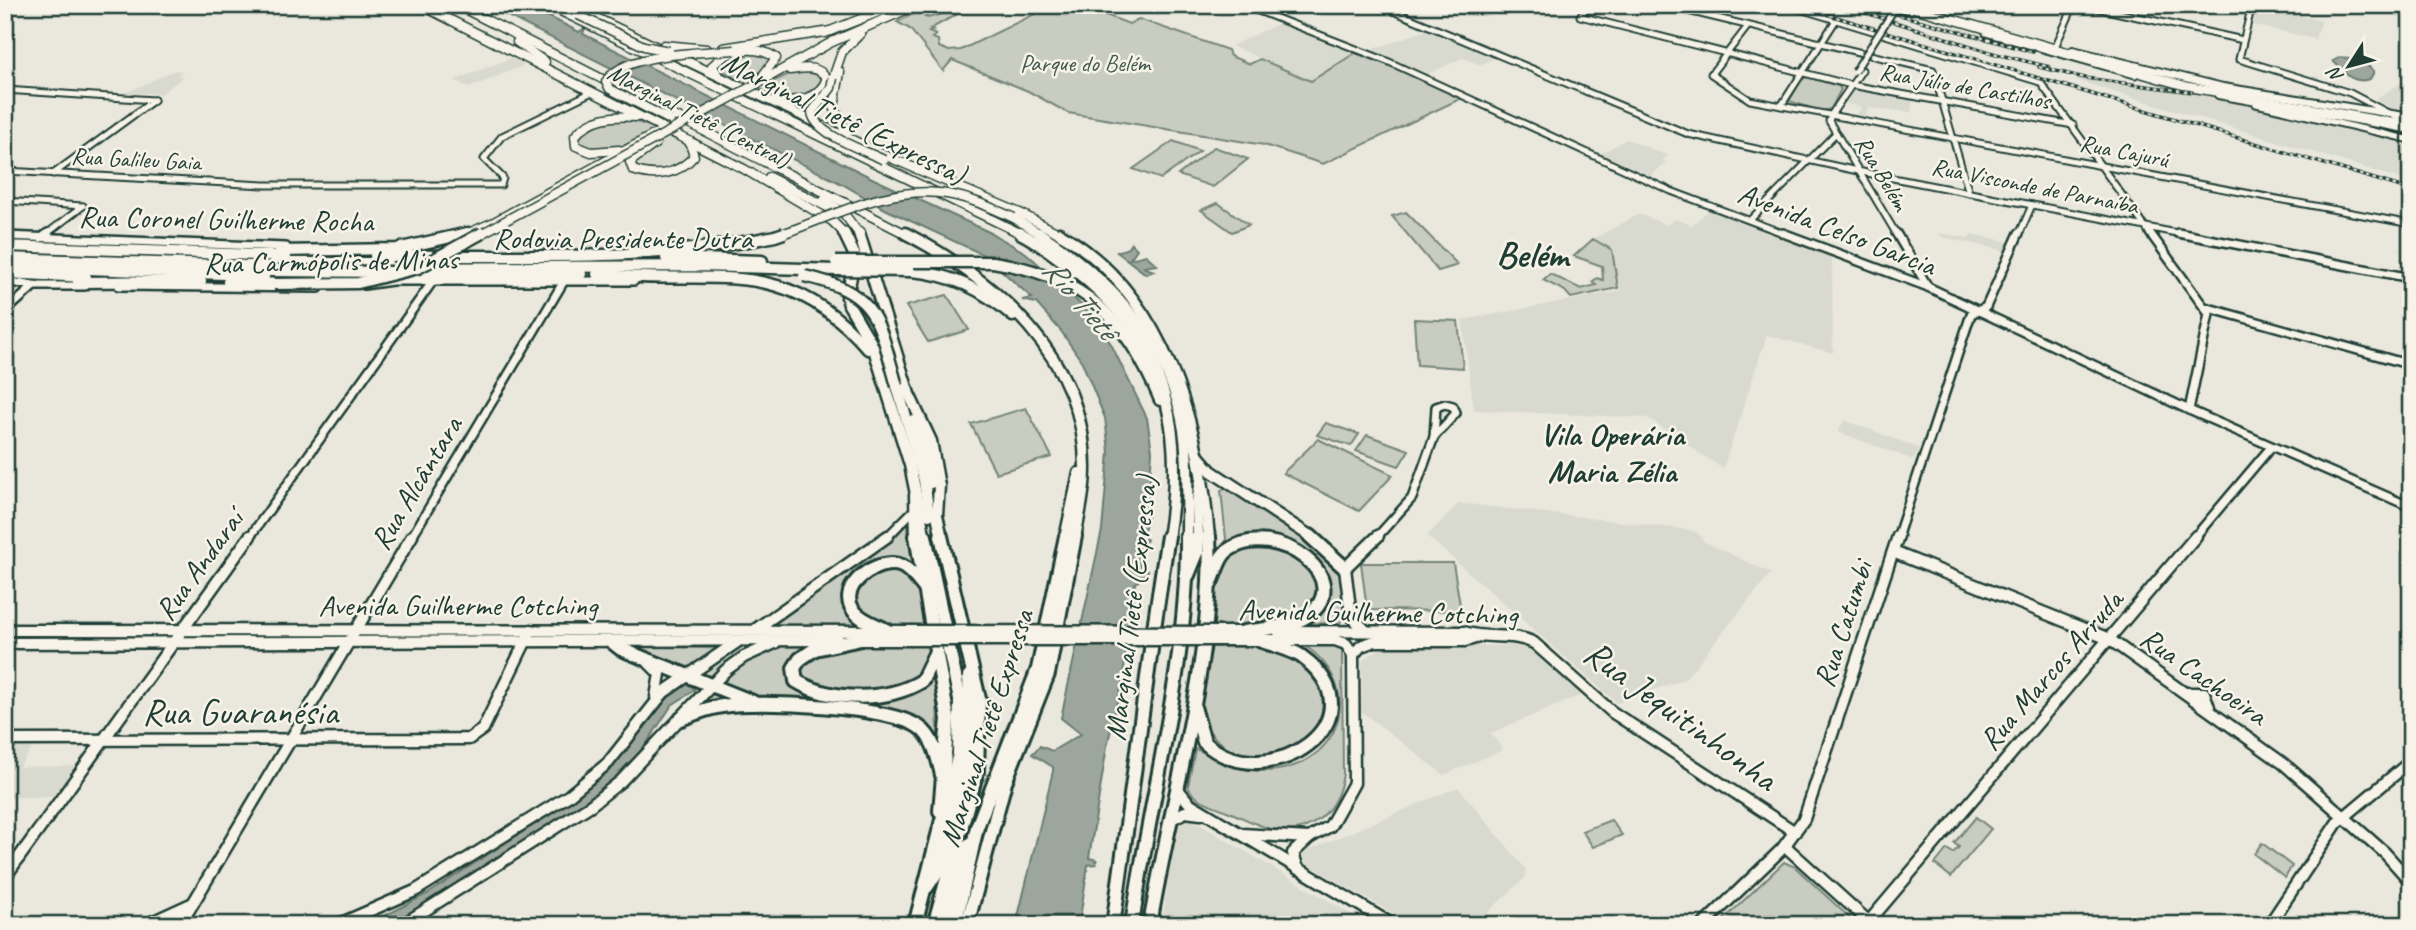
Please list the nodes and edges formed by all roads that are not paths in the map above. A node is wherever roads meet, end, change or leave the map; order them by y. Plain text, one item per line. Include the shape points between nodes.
1 (421, 5) edge
2 (457, 5) edge
3 (548, 5) edge
4 (557, 5) edge
5 (569, 5) edge
6 (884, 5) edge
7 (896, 5) edge
8 (925, 5) edge
9 (1242, 5) edge
10 (1379, 5) edge
11 (1590, 5) edge
12 (1663, 5) edge
13 (1787, 5) edge
14 (1885, 5) edge
15 (1900, 5) edge
16 (1916, 5) edge
17 (2074, 5) edge
18 (2082, 5) edge
19 (2252, 5) edge
20 (912, 6) edge
21 (484, 19) junction
22 (1836, 20) junction
23 (853, 22) junction
24 (1748, 26) junction
25 (864, 28) junction
26 (465, 29) junction
27 (831, 31) junction
28 (841, 33) junction
29 (2244, 40) junction
30 (782, 44) junction
31 (1820, 44) junction
32 (2056, 45) junction
33 (644, 46) junction
34 (659, 47) junction
35 (845, 48) junction
36 (735, 50) junction
37 (2069, 51) junction
38 (1727, 53) junction
39 (2075, 59) junction
40 (545, 62) junction
41 (1801, 72) junction
42 (701, 73) junction
43 (767, 75) junction
44 (720, 76) junction
45 (834, 77) junction
46 (2157, 79) junction
47 (1834, 81) junction
48 (1851, 81) junction
49 (2189, 87) junction
50 (5, 90) edge
51 (592, 92) junction
52 (1844, 93) junction
53 (768, 98) junction
54 (2236, 100) junction
55 (1942, 102) junction
56 (1781, 106) junction
57 (1831, 115) junction
58 (649, 120) junction
59 (2408, 122) edge
60 (2073, 125) junction
61 (1836, 133) junction
62 (817, 134) junction
63 (657, 135) junction
64 (1953, 138) junction
65 (850, 139) junction
66 (1828, 140) junction
67 (2411, 140) edge
68 (689, 141) junction
69 (1842, 143) junction
70 (1808, 161) junction
71 (748, 166) junction
72 (2103, 166) junction
73 (5, 171) edge
74 (1859, 171) junction
75 (53, 174) junction
76 (920, 184) junction
77 (1969, 193) junction
78 (5, 201) edge
79 (2032, 205) junction
80 (807, 207) junction
81 (836, 209) junction
82 (1750, 220) junction
83 (2411, 224) edge
84 (1032, 228) junction
85 (2149, 228) junction
86 (1023, 234) junction
87 (5, 236) edge
88 (41, 238) junction
89 (446, 241) junction
90 (5, 246) edge
91 (210, 254) junction
92 (5, 256) edge
93 (428, 256) junction
94 (772, 262) junction
95 (156, 265) junction
96 (5, 266) edge
97 (423, 266) junction
98 (836, 266) junction
99 (5, 273) edge
100 (597, 274) junction
101 (2411, 278) edge
102 (5, 281) edge
103 (433, 281) junction
104 (564, 281) junction
105 (201, 282) junction
106 (1118, 284) junction
107 (34, 286) junction
108 (1928, 287) junction
109 (1118, 296) junction
110 (2206, 307) junction
111 (1979, 310) junction
112 (5, 312) edge
113 (848, 325) junction
114 (1039, 338) junction
115 (875, 359) junction
116 (2411, 365) edge
117 (898, 388) junction
118 (2189, 410) junction
119 (1168, 414) junction
120 (1434, 437) dead end
121 (2271, 447) junction
122 (1196, 455) junction
123 (1082, 464) junction
124 (1202, 478) junction
125 (916, 485) junction
126 (2411, 507) edge
127 (913, 511) junction
128 (937, 515) junction
129 (1893, 552) junction
130 (1345, 568) junction
131 (936, 574) junction
132 (1188, 575) junction
133 (1208, 586) junction
134 (928, 593) junction
135 (1352, 616) junction
136 (755, 629) junction
137 (1339, 629) junction
138 (5, 630) edge
139 (183, 630) junction
140 (357, 630) junction
141 (531, 630) junction
142 (1365, 630) junction
143 (888, 631) junction
144 (1244, 632) junction
145 (910, 635) junction
146 (1219, 636) junction
147 (1479, 637) junction
148 (861, 639) junction
149 (2109, 639) junction
150 (1261, 640) junction
151 (781, 641) junction
152 (525, 642) junction
153 (612, 642) junction
154 (737, 642) junction
155 (5, 643) edge
156 (173, 643) junction
157 (349, 643) junction
158 (1534, 643) joint
159 (937, 649) junction
160 (1353, 655) junction
161 (649, 660) junction
162 (970, 670) junction
163 (686, 675) junction
164 (711, 685) junction
165 (2182, 690) junction
166 (655, 701) junction
167 (763, 706) junction
168 (1193, 706) junction
169 (2213, 712) junction
170 (681, 719) junction
171 (291, 739) junction
172 (5, 740) edge
173 (104, 740) junction
174 (2411, 761) edge
175 (943, 779) junction
176 (1175, 784) junction
177 (1207, 815) junction
178 (2344, 815) junction
179 (1167, 822) junction
180 (977, 827) junction
181 (939, 828) junction
182 (1795, 832) junction
183 (1239, 834) junction
184 (1309, 838) junction
185 (1786, 846) junction
186 (1298, 869) junction
187 (5, 877) edge
188 (2411, 882) edge
189 (923, 891) junction
190 (193, 903) junction
191 (1868, 923) edge
192 (145, 925) edge
193 (180, 925) edge
194 (337, 925) edge
195 (402, 925) edge
196 (915, 925) edge
197 (934, 925) edge
198 (943, 925) edge
199 (955, 925) edge
200 (967, 925) edge
201 (1113, 925) edge
202 (1132, 925) edge
203 (1150, 925) edge
204 (1393, 925) edge
205 (1703, 925) edge
206 (2269, 925) edge

1 - 26 highway
2 - 21 highway, Marginal Tietê (Expressa)
3 - 33 highway, Marginal Tietê (Expressa)
4 - 36 highway, bridge via 655,49
5 - 33 highway
6 - 23 street
7 - 23 highway
8 - 20 highway
8 - 35 highway via 853,38
9 - 82 street, Avenida Celso Garcia via 1387,61 1671,191
10 - 70 street, Rua Visconde de Parnaíba via 1655,122
11 - 38 street via 1580,16
12 - 24 street
13 - 22 street
14 - 39 street
15 - 37 highway
15 - 48 street, bridge
16 - 32 highway
17 - 32 street
18 - 29 street
19 - 29 street
20 - 25 highway
20 - 28 highway
21 - 40 highway
21 - 114 highway, Marginal Tietê (Expressa) via 943,256 1006,300
22 - 31 street
22 - 60 street via 2040,82
23 - 27 highway
24 - 31 street
24 - 38 street
25 - 43 highway
25 - 45 highway via 836,48
26 - 40 highway
26 - 51 highway
27 - 30 highway
27 - 33 highway via 707,49
28 - 30 highway
28 - 43 highway
29 - 59 street via 2239,59 2365,99
30 - 36 highway
31 - 41 street
31 - 55 street via 1933,70
32 - 37 highway
33 - 34 highway
33 - 42 highway, Marginal Tietê (Expressa)
33 - 62 highway, Marginal Tietê (Expressa)
34 - 42 highway
34 - 44 highway
35 - 45 highway
35 - 65 highway via 834,107
36 - 81 highway, Marginal Tietê (Central), bridge via 641,60 611,73 606,82 610,89
37 - 39 highway
37 - 46 highway
37 - 59 highway via 2216,88
38 - 41 street
38 - 56 street, Rua Cajurú via 1711,75 1748,100
39 - 46 street
40 - 71 highway, Marginal Tietê (Central)
41 - 47 street, Rua Júlio de Castilhos
41 - 56 street
42 - 62 highway, Marginal Tietê (Central)
43 - 44 highway via 775,56 750,50 715,61 712,66
43 - 53 highway via 810,67 827,78 822,89 805,99
43 - 63 highway, bridge
44 - 53 highway
45 - 76 highway, bridge via 812,112 813,121
46 - 49 highway
47 - 48 street, Rua Júlio de Castilhos
47 - 52 street
48 - 52 street
48 - 55 street, Rua Júlio de Castilhos via 1874,90
49 - 54 main road
49 - 59 highway
50 - 75 street via 154,100
51 - 58 highway
51 - 75 street, Rua Galileu Gaia via 502,136 484,159 503,178 501,185 264,186
52 - 57 street
53 - 65 highway
54 - 59 main road
54 - 67 street
55 - 60 street, Rua Júlio de Castilhos
55 - 64 street
56 - 57 street, Rua Cajurú
57 - 61 street, Rua Belém via 1829,121
57 - 64 street, Rua Cajurú
58 - 63 highway via 622,116 599,120 577,132 575,141 584,151 598,153
58 - 68 highway
60 - 72 street
61 - 66 street
61 - 69 street, Rua Belém
62 - 76 highway, Marginal Tietê (Expressa)
63 - 68 highway, bridge via 629,162 633,170 663,174 687,165 694,152
63 - 89 highway via 492,223
63 - 97 highway, bridge
64 - 72 street, Rua Cajurú
64 - 77 street
65 - 106 highway via 1037,220 1079,247
66 - 69 street
66 - 70 street
68 - 80 highway
69 - 74 street, Rua Belém
70 - 74 street, Rua Visconde de Parnaíba
70 - 82 street
71 - 80 highway
71 - 81 highway, Marginal Tietê (Central)
72 - 83 street, Rua Cajurú
72 - 85 street
73 - 75 street, Rua Galileu Gaia
74 - 77 street, Rua Visconde de Parnaíba
74 - 108 street, Rua Belém
76 - 86 highway, Marginal Tietê (Expressa)
77 - 79 street, Rua Visconde de Parnaíba
78 - 88 street via 83,206
79 - 85 street, Rua Visconde de Parnaíba
79 - 111 street, Rua Catumbi via 1986,307
80 - 115 highway via 832,221 849,238 855,256 847,297 873,346
81 - 128 highway via 863,241 909,394 936,458
82 - 108 street, Avenida Celso Garcia
84 - 93 highway, Rodovia Presidente Dutra, bridge via 967,197 919,192 864,202 775,236 733,245 667,252
84 - 106 highway via 1056,238
84 - 109 highway via 1073,254
85 - 101 street, Rua Visconde de Parnaíba
85 - 110 street
86 - 109 highway via 1067,256
86 - 119 highway, Marginal Tietê (Expressa) via 1074,266 1121,312 1153,362
87 - 88 street, Rua Coronel Guilherme Rocha
88 - 89 street, Rua Coronel Guilherme Rocha via 279,247
89 - 91 highway via 397,249
90 - 91 highway, Rodovia Presidente Dutra
91 - 93 highway, Rodovia Presidente Dutra
92 - 94 highway, Rodovia Presidente Dutra via 251,263
92 - 95 highway, Rodovia Presidente Dutra
93 - 94 highway
94 - 98 highway, Rodovia Presidente Dutra
95 - 97 highway, bridge via 383,272
95 - 98 highway, Rodovia Presidente Dutra
96 - 100 highway, Rodovia Presidente Dutra via 236,275
97 - 105 highway, bridge via 358,283
98 - 114 highway, Rodovia Presidente Dutra, bridge via 940,273 971,283
98 - 119 highway, Rodovia Presidente Dutra, bridge via 993,262 1056,275 1084,290 1112,317
99 - 105 highway
100 - 113 highway via 762,281 807,295
100 - 117 highway, bridge via 753,272 837,283 869,303
102 - 105 highway
102 - 107 street, Rua Carmópolis de Minas
103 - 104 street, Rua Carmópolis de Minas
103 - 107 street, Rua Carmópolis de Minas via 297,289
103 - 139 street, Rua Andaraí
104 - 113 street, Rua Carmópolis de Minas via 745,284 784,292
104 - 140 street, Rua Alcântara
106 - 122 highway via 1163,347 1182,389
107 - 112 street
108 - 111 street, Avenida Celso Garcia
109 - 132 highway via 1152,342 1176,397 1188,476
110 - 116 street
110 - 118 street via 2210,317
111 - 118 street, Avenida Celso Garcia
111 - 129 street, Rua Catumbi via 1971,314
113 - 115 highway
114 - 123 highway, Marginal Tietê (Expressa) via 1073,406
115 - 125 highway
117 - 128 highway via 925,450
117 - 131 highway via 924,480
118 - 121 street, Avenida Celso Garcia
119 - 201 highway, Marginal Tietê (Expressa) via 1175,488
120 - 130 street via 1412,498
121 - 126 street, Avenida Celso Garcia
121 - 149 street, Rua Marcos Arruda
122 - 124 highway
122 - 130 highway via 1211,471 1321,543
123 - 180 highway, Marginal Tietê Expressa via 1038,669
123 - 200 highway, Marginal Tietê (Expressa) via 1084,491 1053,651 1006,782
124 - 132 highway via 1196,491 1194,566
124 - 133 highway via 1209,530
125 - 127 highway
125 - 131 highway
127 - 134 highway
127 - 136 street via 883,541
128 - 162 highway
129 - 149 street, Rua Cachoeira
129 - 182 street, Rua Catumbi via 1805,817
130 - 135 street
131 - 181 highway via 960,700 961,729 954,782
132 - 202 highway via 1172,703
133 - 144 highway via 1224,554 1242,544 1280,544 1299,551 1316,566 1322,596 1310,613 1292,622
133 - 168 highway
134 - 143 highway via 910,572 895,564 879,565 861,577 850,596 851,606
134 - 159 highway
135 - 137 street
135 - 142 street
136 - 141 street, Avenida Guilherme Cotching
136 - 143 street, Avenida Guilherme Cotching
136 - 154 street
137 - 142 street, Avenida Guilherme Cotching
137 - 144 street, Avenida Guilherme Cotching
138 - 139 street, Avenida Guilherme Cotching
139 - 140 street, Avenida Guilherme Cotching
139 - 156 street, Rua Andaraí
140 - 141 street, Avenida Guilherme Cotching
140 - 157 street, Rua Alcântara
141 - 152 street
142 - 147 street, Avenida Guilherme Cotching via 1464,632
143 - 145 street, Avenida Guilherme Cotching
144 - 146 street, Avenida Guilherme Cotching
145 - 146 street, bridge
145 - 148 street, Avenida Guilherme Cotching
146 - 150 street, Avenida Guilherme Cotching
147 - 158 street, Avenida Guilherme Cotching via 1520,636
147 - 160 street via 1375,641 1360,646
148 - 151 street, Avenida Guilherme Cotching
148 - 159 highway via 804,654 794,668 796,681 813,691 891,695 925,678
149 - 165 street, Rua Cachoeira
149 - 191 street, Rua Marcos Arruda
150 - 160 street, Avenida Guilherme Cotching via 1335,640 1346,644
150 - 168 highway via 1293,649 1323,675 1332,712 1318,739 1282,760 1240,760 1206,744
151 - 154 street, Avenida Guilherme Cotching
151 - 164 street via 744,657
152 - 153 street, Avenida Guilherme Cotching
152 - 157 street, Avenida Guilherme Cotching
152 - 171 street, Rua Guaranésia via 475,737
153 - 154 street, Avenida Guilherme Cotching
153 - 161 highway
154 - 163 street
155 - 156 street, Avenida Guilherme Cotching
156 - 157 street, Avenida Guilherme Cotching
156 - 173 street, Rua Andaraí
157 - 171 street, Rua Alcântara
158 - 182 street, Rua Jequitinhonha via 1612,712
159 - 175 highway via 948,719
160 - 184 street via 1354,783 1330,826
161 - 163 highway
161 - 166 street via 660,674
162 - 189 highway via 967,769 937,872
162 - 197 highway via 979,699 977,771
163 - 164 highway
163 - 166 street
164 - 167 highway
164 - 170 street
165 - 169 street, Rua Cachoeira
165 - 169 street via 2204,693
166 - 194 street via 608,763 568,796 415,891
167 - 170 highway via 717,706
167 - 175 highway via 870,712 912,722 929,737
168 - 176 highway
169 - 178 street, Rua Cachoeira
170 - 195 street via 592,805
171 - 173 street, Rua Guaranésia
171 - 190 street, Rua Alcântara
172 - 173 street, Rua Guaranésia
173 - 187 street, Rua Andaraí
174 - 178 street
175 - 181 highway
176 - 177 street via 1186,801
176 - 179 highway
177 - 179 street via 1185,812
177 - 183 street
178 - 188 street, Rua Cachoeira
178 - 206 street
179 - 203 highway
180 - 198 highway via 966,847
180 - 199 highway, Marginal Tietê Expressa
181 - 189 highway
182 - 185 street, Rua Catumbi
183 - 184 street
183 - 186 street
184 - 186 street via 1293,853
185 - 191 street
185 - 205 street, Rua Catumbi
186 - 204 street
189 - 196 highway
190 - 192 street
190 - 193 street, Rua Alcântara

